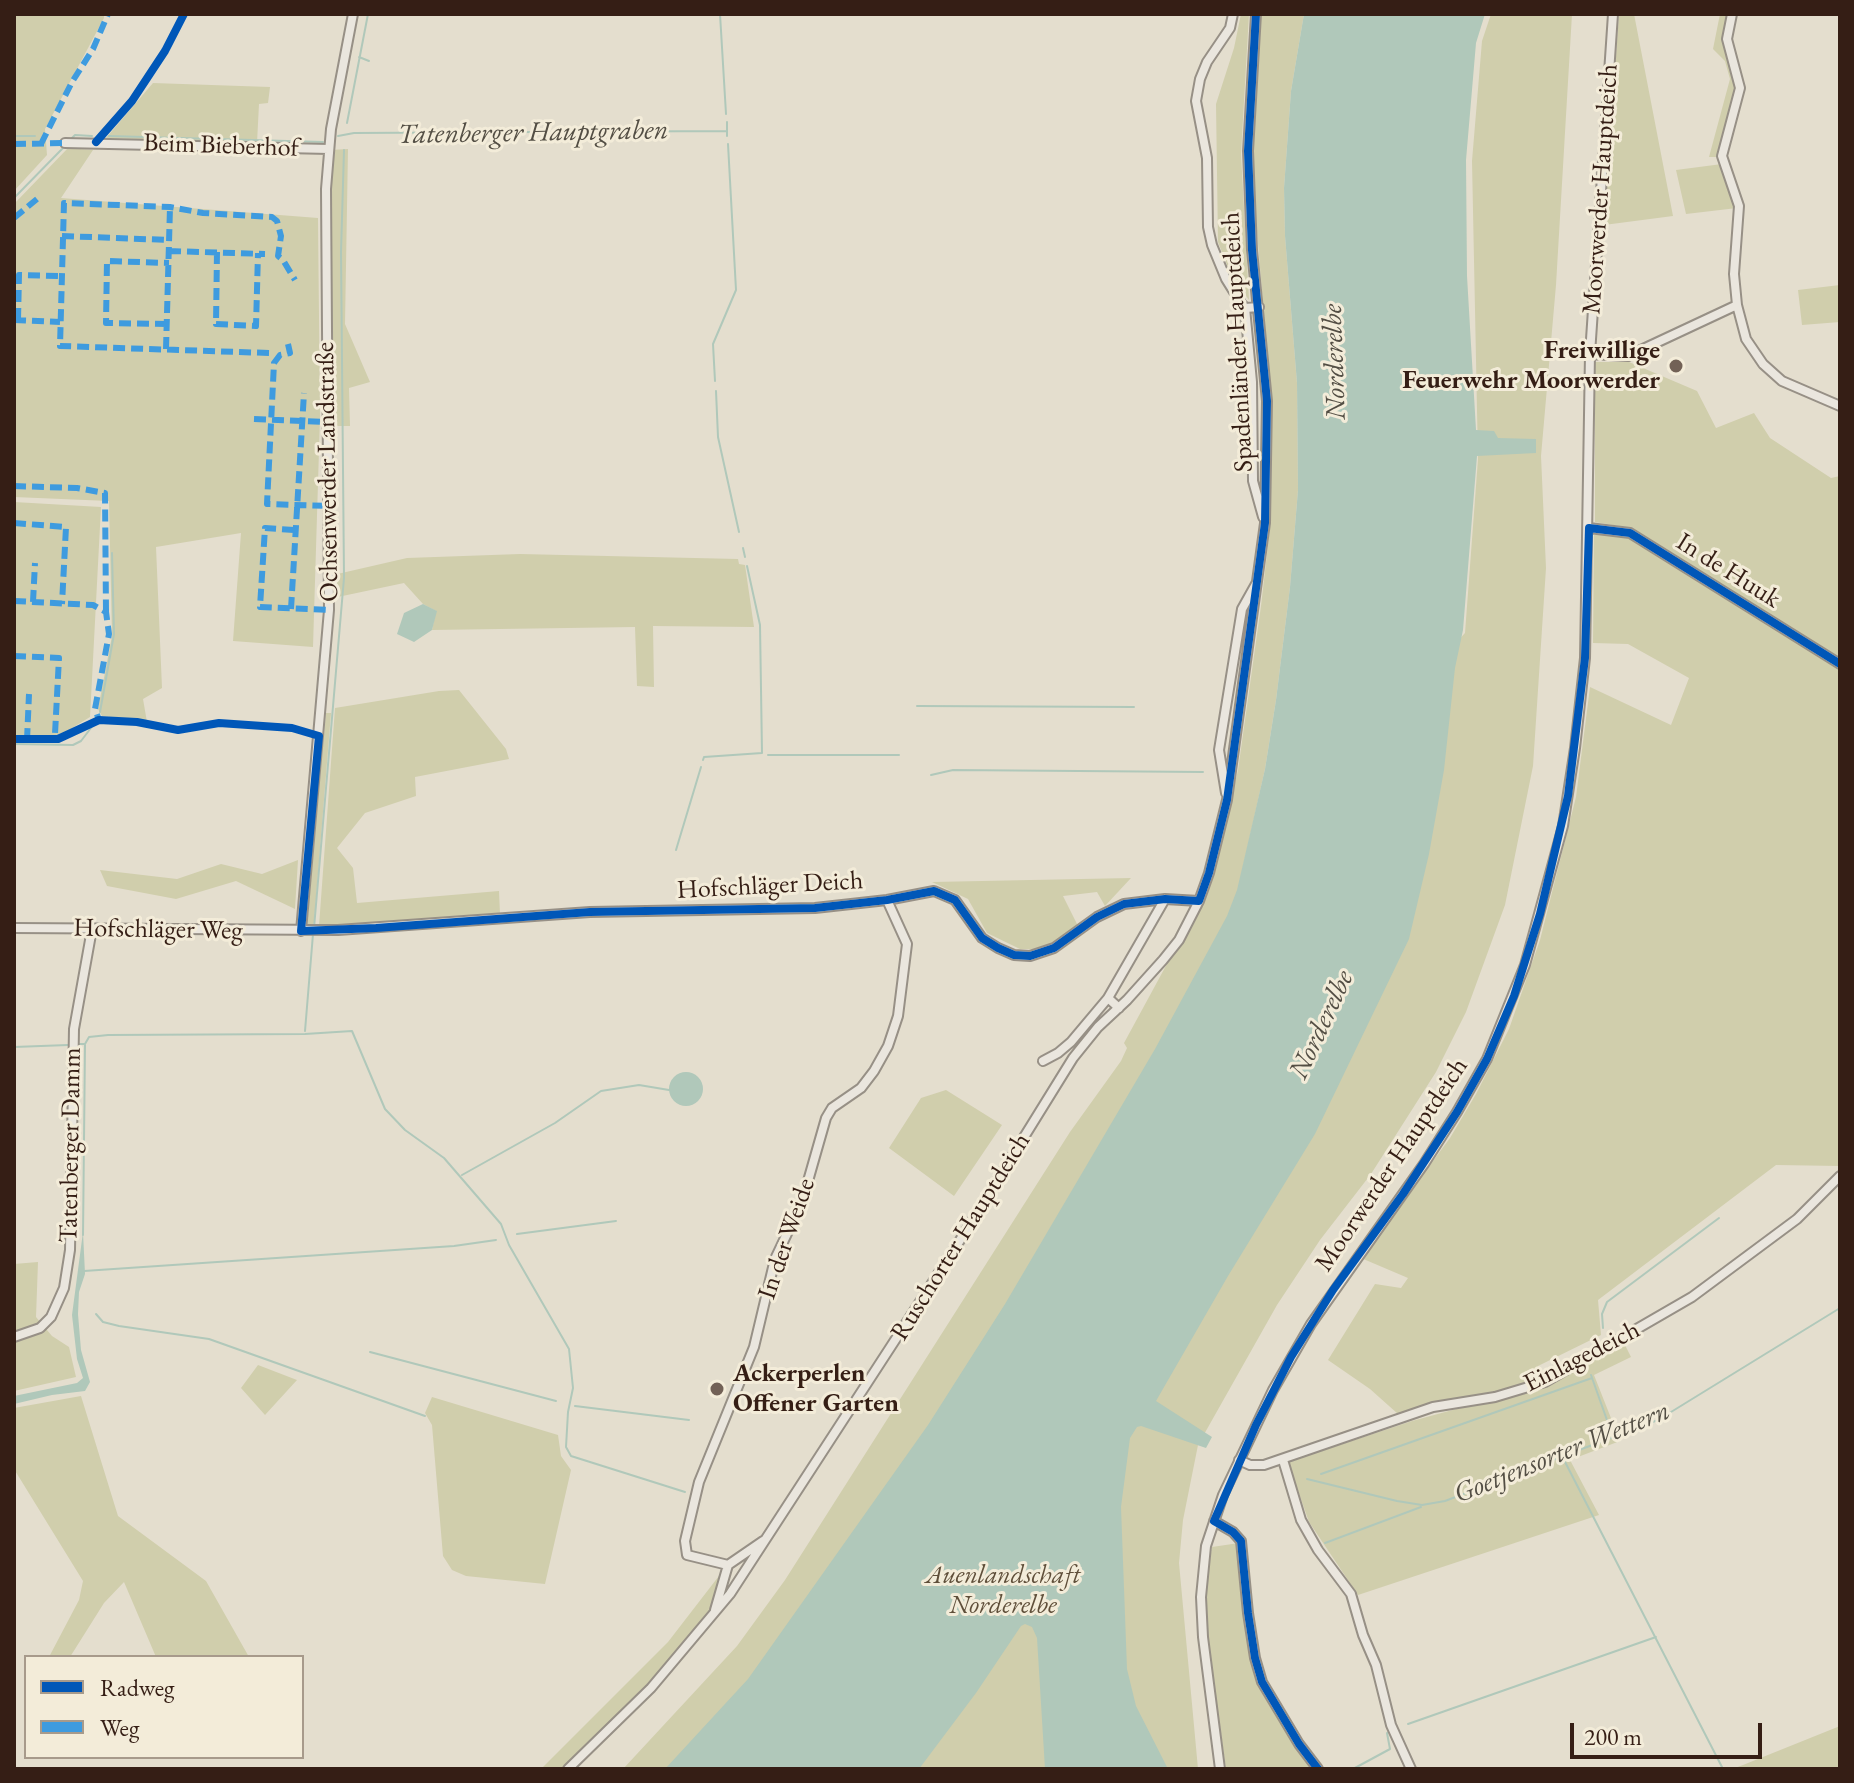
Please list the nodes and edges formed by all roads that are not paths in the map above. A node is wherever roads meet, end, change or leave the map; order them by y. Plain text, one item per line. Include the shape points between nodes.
1 (353, 14) edge
2 (1233, 14) edge
3 (1256, 14) edge
4 (1613, 14) edge
5 (1732, 14) edge
6 (65, 143) dead end
7 (329, 149) junction
8 (1737, 305) junction
9 (1259, 307) junction
10 (1245, 308) junction
11 (1590, 354) junction
12 (1840, 406) edge
13 (1265, 523) junction
14 (1589, 528) junction
15 (1258, 580) junction
16 (1840, 664) edge
17 (1227, 800) junction
18 (1165, 899) junction
19 (887, 900) junction
20 (1199, 901) junction
21 (14, 928) edge
22 (92, 929) junction
23 (309, 931) junction
24 (1108, 998) junction
25 (1119, 1008) junction
26 (1043, 1061) dead end
27 (1840, 1176) edge
28 (14, 1337) edge
29 (1239, 1460) junction
30 (1283, 1460) junction
31 (1214, 1521) junction
32 (766, 1540) junction
33 (728, 1565) junction
34 (712, 1617) junction
35 (568, 1769) edge
36 (1220, 1769) edge
37 (1318, 1769) edge
38 (1411, 1769) edge

1 - 7 street, Ochsenwerder Landstraße
2 - 10 street via 1230,28 1207,62 1196,101 1207,158 1208,227 1226,279
3 - 9 street, Spadenländer Hauptdeich via 1248,151
4 - 11 street, Moorwerder Hauptdeich
5 - 8 street via 1727,39 1740,88 1722,156 1739,206
6 - 7 street, Beim Bieberhof
7 - 23 street, Ochsenwerder Landstraße via 329,610
8 - 11 street via 1628,356
8 - 12 street via 1746,339 1772,374
9 - 10 street
9 - 13 street, Spadenländer Hauptdeich via 1267,401
10 - 13 street via 1253,481
11 - 14 street, Moorwerder Hauptdeich
13 - 15 street, Spadenländer Hauptdeich
14 - 16 street, In de Huuk via 1630,533
14 - 29 street, Moorwerder Hauptdeich via 1584,667 1568,796 1514,996 1457,1112 1311,1324
15 - 17 street, Spadenländer Hauptdeich
15 - 17 street, Spadenländer Hauptdeich via 1242,609 1219,750
17 - 20 street, Spadenländer Hauptdeich
18 - 19 street, Hofschläger Deich via 1111,909 1054,948 1030,956 1014,955 982,938 965,911 945,894 934,891
18 - 20 street, Hofschläger Deich
18 - 24 street
19 - 23 street, Hofschläger Deich via 780,910 590,912
19 - 33 street, In der Weide via 907,944 898,1016 874,1071 826,1118 802,1202 775,1259 754,1347 693,1501 687,1555
20 - 25 street, Ruschorter Hauptdeich via 1179,940
21 - 22 street, Hofschläger Weg
22 - 23 street, Hofschläger Weg
22 - 28 street, Tatenberger Damm via 74,1029 70,1250 64,1288 40,1328
24 - 25 street
24 - 26 street via 1065,1048
25 - 32 street, Ruschorter Hauptdeich via 1073,1058
27 - 30 street, Einlagedeich via 1797,1219 1692,1297 1553,1378 1495,1397 1433,1407
29 - 30 street, Einlagedeich via 1257,1466
29 - 31 street, Moorwerder Hauptdeich
30 - 38 street via 1301,1520 1351,1594 1391,1725
31 - 36 street, Moorwerder Hauptdeich via 1201,1614
31 - 37 street via 1241,1541 1262,1682
32 - 33 street
32 - 34 street, Ruschorter Hauptdeich
33 - 34 street
34 - 35 street, Ruschorter Hauptdeich via 651,1688

